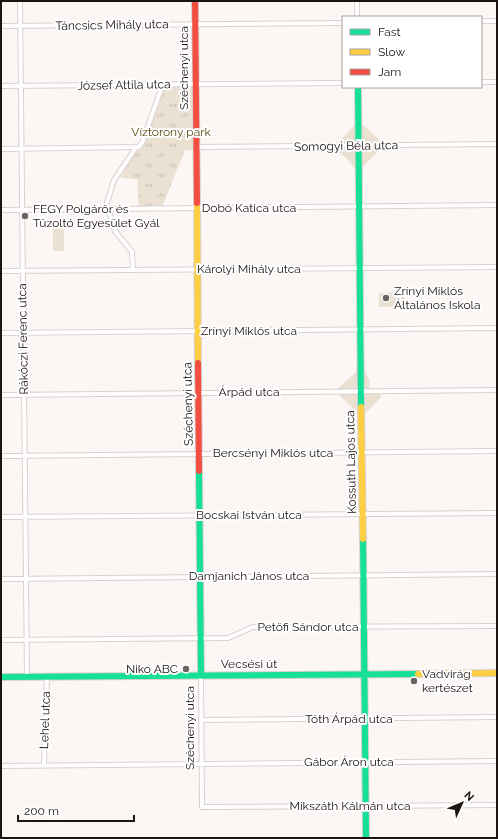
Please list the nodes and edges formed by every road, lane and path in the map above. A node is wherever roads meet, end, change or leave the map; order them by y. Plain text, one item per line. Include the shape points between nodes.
1 (20, 1) edge
2 (195, 1) edge
3 (357, 1) edge
4 (357, 16) edge
5 (482, 21) edge
6 (497, 21) edge
7 (342, 23) edge
8 (195, 24) junction
9 (1, 26) edge
10 (20, 26) junction
11 (482, 82) edge
12 (497, 82) edge
13 (342, 83) edge
14 (163, 84) junction
15 (196, 84) junction
16 (1, 86) edge
17 (21, 86) junction
18 (358, 88) edge
19 (497, 144) edge
20 (138, 146) junction
21 (359, 146) junction
22 (196, 147) junction
23 (1, 149) edge
24 (21, 149) junction
25 (497, 205) edge
26 (360, 207) junction
27 (196, 208) junction
28 (106, 209) junction
29 (1, 210) edge
30 (22, 210) junction
31 (497, 267) edge
32 (360, 268) junction
33 (197, 269) junction
34 (133, 270) junction
35 (1, 271) edge
36 (22, 271) junction
37 (497, 328) edge
38 (361, 330) junction
39 (198, 331) junction
40 (1, 333) edge
41 (23, 333) junction
42 (497, 390) edge
43 (361, 391) junction
44 (198, 392) junction
45 (24, 394) junction
46 (1, 395) edge
47 (497, 451) edge
48 (362, 453) junction
49 (199, 454) junction
50 (1, 456) edge
51 (25, 456) junction
52 (497, 513) edge
53 (200, 515) junction
54 (363, 515) junction
55 (1, 517) edge
56 (25, 517) junction
57 (497, 574) edge
58 (364, 576) junction
59 (200, 577) junction
60 (26, 578) junction
61 (1, 579) edge
62 (364, 626) junction
63 (497, 626) edge
64 (201, 639) junction
65 (1, 640) edge
66 (27, 640) junction
67 (497, 673) edge
68 (365, 674) junction
69 (201, 675) junction
70 (1, 676) edge
71 (27, 676) junction
72 (47, 676) junction
73 (497, 717) edge
74 (364, 719) junction
75 (201, 720) junction
76 (497, 761) edge
77 (365, 762) junction
78 (201, 763) junction
79 (44, 764) junction
80 (1, 766) edge
81 (497, 805) edge
82 (366, 806) junction
83 (202, 807) joint
84 (366, 837) edge

1 - 10 street, Rákóczi Ferenc utca
2 - 8 street, Széchenyi utca
3 - 4 street
5 - 6 street
7 - 8 street, Táncsics Mihály utca
8 - 10 street, Táncsics Mihály utca
8 - 15 street, Széchenyi utca
9 - 10 street, Táncsics Mihály utca
10 - 17 street, Rákóczi Ferenc utca
11 - 12 street
13 - 15 street, József Attila utca
14 - 15 street, József Attila utca
14 - 17 street, József Attila utca
14 - 20 street
15 - 22 street, Széchenyi utca
16 - 17 street, József Attila utca
17 - 24 street, Rákóczi Ferenc utca
18 - 21 street, Kossuth Lajos utca
19 - 21 street, Somogyi Béla utca
20 - 24 street
20 - 28 street via 114,180
21 - 22 street, Somogyi Béla utca
21 - 26 street, Kossuth Lajos utca
22 - 27 street, Széchenyi utca
23 - 24 street
24 - 30 street, Rákóczi Ferenc utca
25 - 26 street, Dobó Katica utca
26 - 27 street, Dobó Katica utca
26 - 32 street, Kossuth Lajos utca
27 - 28 street, Dobó Katica utca
27 - 33 street, Széchenyi utca
28 - 30 street, Dobó Katica utca
28 - 34 street via 115,231 132,252
29 - 30 street, Dobó Katica utca
30 - 36 street, Rákóczi Ferenc utca
31 - 32 street, Károlyi Mihály utca
32 - 33 street, Károlyi Mihály utca
32 - 38 street, Kossuth Lajos utca
33 - 34 street, Károlyi Mihály utca
33 - 39 street, Széchenyi utca
34 - 36 street, Károlyi Mihály utca
35 - 36 street, Károlyi Mihály utca
36 - 41 street, Rákóczi Ferenc utca
37 - 38 street, Zrínyi Miklós utca
38 - 39 street, Zrínyi Miklós utca
38 - 43 street, Kossuth Lajos utca
39 - 41 street, Zrínyi Miklós utca
39 - 44 street, Széchenyi utca
40 - 41 street, Zrínyi Miklós utca
41 - 45 street, Rákóczi Ferenc utca
42 - 43 street, Árpád utca
43 - 44 street, Árpád utca
43 - 48 street, Kossuth Lajos utca
44 - 45 street, Árpád utca
44 - 49 street, Széchenyi utca
45 - 46 street, Árpád utca
45 - 51 street, Rákóczi Ferenc utca
47 - 48 street, Bercsényi Miklós utca
48 - 49 street, Bercsényi Miklós utca
48 - 54 street, Kossuth Lajos utca
49 - 51 street, Bercsényi Miklós utca
49 - 53 street, Széchenyi utca
50 - 51 street, Bercsényi Miklós utca
51 - 56 street, Rákóczi Ferenc utca
52 - 54 street, Bocskai István utca
53 - 54 street, Bocskai István utca
53 - 56 street, Bocskai István utca
53 - 59 street, Széchenyi utca
54 - 58 street, Kossuth Lajos utca
55 - 56 street, Bocskai István utca
56 - 60 street, Rákóczi Ferenc utca
57 - 58 street, Damjanich János utca
58 - 59 street, Damjanich János utca
58 - 62 street, Kossuth Lajos utca
59 - 60 street, Damjanich János utca
59 - 64 street, Széchenyi utca
60 - 61 street, Damjanich János utca
60 - 66 street, Rákóczi Ferenc utca
62 - 63 street, Petőfi Sándor utca
62 - 64 street, Petőfi Sándor utca via 253,627 228,638
62 - 68 street, Kossuth Lajos utca
64 - 66 street, Petőfi Sándor utca
64 - 69 street, Széchenyi utca
65 - 66 street, Petőfi Sándor utca
66 - 71 street, Rákóczi Ferenc utca
67 - 68 street, Vecsési út
68 - 69 street, Vecsési út
68 - 74 street, Kossuth Lajos utca
69 - 72 street, Vecsési út
69 - 75 street, Széchenyi utca
70 - 71 street, Vecsési út
71 - 72 street, Vecsési út
72 - 79 street, Lehel utca
73 - 74 street, Tóth Árpád utca
74 - 75 street, Tóth Árpád utca
74 - 77 street, Kossuth Lajos utca
75 - 78 street, Széchenyi utca
76 - 77 street, Gábor Áron utca
77 - 78 street, Gábor Áron utca
77 - 82 street, Kossuth Lajos utca
78 - 79 street, Gábor Áron utca
78 - 83 street, Széchenyi utca
79 - 80 street, Gábor Áron utca
81 - 82 street, Mikszáth Kálmán utca
82 - 83 street, Mikszáth Kálmán utca
82 - 84 street, Kossuth Lajos utca

